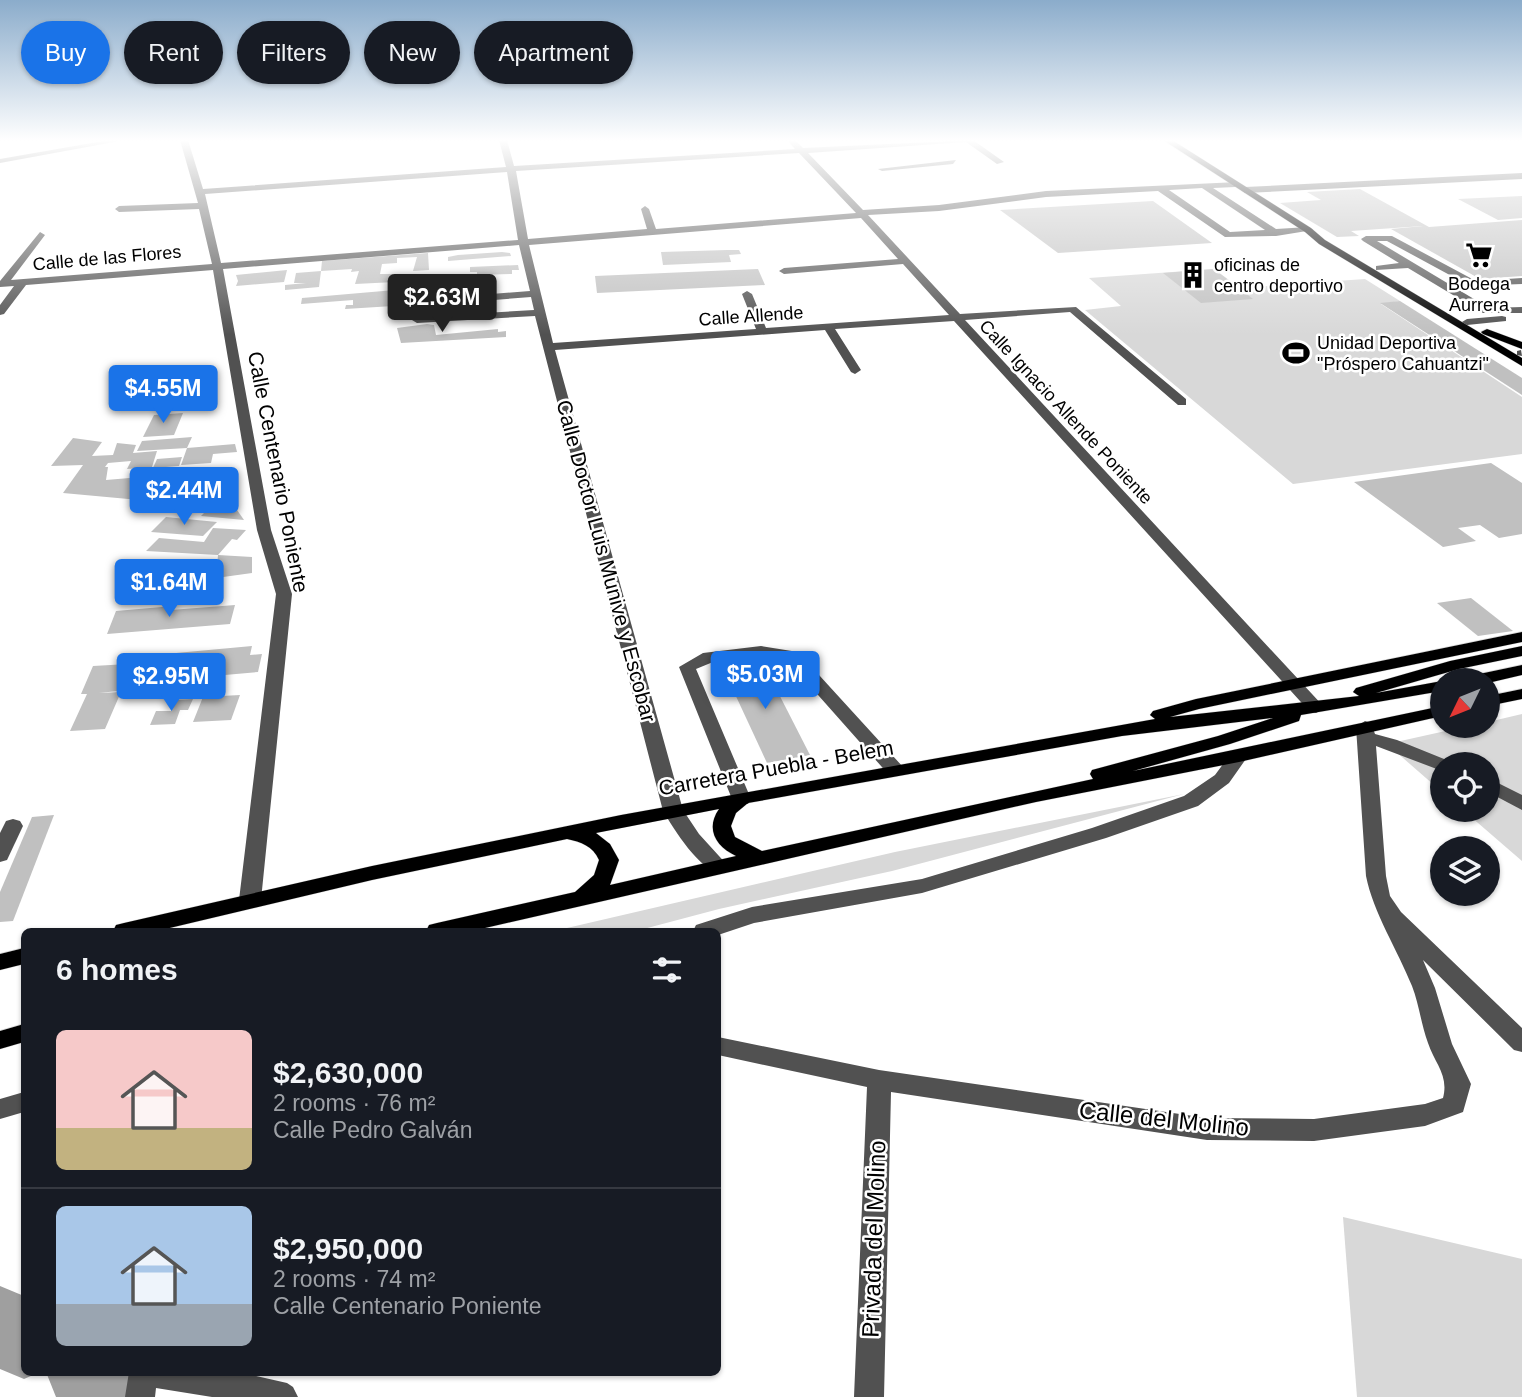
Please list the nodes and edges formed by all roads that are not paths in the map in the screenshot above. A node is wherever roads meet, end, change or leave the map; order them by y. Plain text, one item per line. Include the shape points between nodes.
1 (150, 205) edge
2 (202, 205) edge
3 (517, 205) edge
4 (853, 205) edge
5 (960, 205) edge
6 (1185, 205) edge
7 (1234, 205) edge
8 (1269, 205) edge
9 (119, 209) dead end
10 (645, 209) dead end
11 (862, 214) junction
12 (652, 230) junction
13 (1308, 230) junction
14 (1276, 233) junction
15 (40, 235) dead end
16 (523, 240) junction
17 (905, 261) junction
18 (1409, 265) junction
19 (216, 266) junction
20 (1380, 268) junction
21 (784, 271) dead end
22 (1522, 281) edge
23 (22, 283) junction
24 (1, 284) edge
25 (535, 294) junction
26 (747, 294) dead end
27 (429, 302) dead end
28 (1522, 310) edge
29 (0, 312) edge
30 (540, 313) junction
31 (1522, 317) edge
32 (956, 318) junction
33 (417, 320) dead end
34 (1478, 320) junction
35 (829, 328) junction
36 (763, 333) junction
37 (548, 346) junction
38 (1521, 356) edge
39 (855, 370) dead end
40 (1182, 402) dead end
41 (1522, 637) edge
42 (1522, 650) edge
43 (1522, 670) edge
44 (1500, 675) edge
45 (1293, 684) junction
46 (1430, 688) edge
47 (1522, 694) edge
48 (1500, 699) edge
49 (1316, 708) junction
50 (1430, 714) edge
51 (1122, 730) junction
52 (1366, 733) junction
53 (1239, 756) junction
54 (1430, 760) edge
55 (896, 771) junction
56 (1500, 791) edge
57 (1036, 796) junction
58 (741, 799) junction
59 (1522, 804) edge
60 (673, 811) junction
61 (13, 826) dead end
62 (559, 833) junction
63 (0, 855) edge
64 (761, 857) junction
65 (719, 867) junction
66 (250, 900) junction
67 (569, 900) junction
68 (1393, 918) junction
69 (136, 928) edge
70 (450, 928) edge
71 (713, 928) edge
72 (21, 957) edge
73 (0, 962) edge
74 (21, 1034) edge
75 (0, 1040) edge
76 (1522, 1042) edge
77 (721, 1047) edge
78 (879, 1080) junction
79 (21, 1103) edge
80 (0, 1109) edge
81 (143, 1376) edge
82 (174, 1376) edge
83 (140, 1397) edge
84 (283, 1397) edge
85 (869, 1397) edge

1 - 9 street
2 - 19 street, Calle Centenario Poniente
3 - 16 street, Calle Doctor Luis Munive y Escobar
4 - 11 street, Calle Ignacio Allende Poniente
5 - 11 street, Calle de las Flores
6 - 14 street via 1228,235
7 - 14 street
8 - 13 main road
10 - 12 street
11 - 12 street, Calle de las Flores
11 - 17 street, Calle Ignacio Allende Poniente
12 - 16 street, Calle de las Flores
13 - 14 street
13 - 20 main road
13 - 38 main road
15 - 24 street
16 - 19 street, Calle de las Flores
16 - 25 street, Calle Doctor Luis Munive y Escobar
17 - 21 street
17 - 32 street, Calle Ignacio Allende Poniente
18 - 20 street
18 - 22 street via 1366,239 1389,238 1474,284
18 - 34 street
19 - 23 street, Calle de las Flores
19 - 66 street, Calle Centenario Poniente via 264,530 284,594
20 - 34 main road
23 - 24 street, Calle de las Flores
23 - 29 street
25 - 27 street
25 - 30 street, Calle Doctor Luis Munive y Escobar
26 - 36 street
28 - 34 street
30 - 33 street
30 - 37 street, Calle Doctor Luis Munive y Escobar
31 - 34 street
32 - 35 street, Calle Allende
32 - 40 street, Calle Allende via 1072,309
32 - 45 street, Calle Ignacio Allende Poniente
34 - 38 main road
35 - 36 street, Calle Allende
35 - 39 street
36 - 37 street, Calle Allende
37 - 60 street, Calle Doctor Luis Munive y Escobar
41 - 45 main road
42 - 49 main road via 1413,676
43 - 44 main road
45 - 49 street, Calle Ignacio Allende Poniente
45 - 51 main road via 1196,704
46 - 49 main road, Carretera Puebla - Belem
47 - 48 main road
49 - 51 main road, Carretera Puebla - Belem
49 - 57 main road
50 - 52 main road
51 - 55 main road, Carretera Puebla - Belem
52 - 53 main road
52 - 54 street
52 - 68 street via 1376,876 1380,896
53 - 57 main road
53 - 71 street via 1222,779 1191,802 1099,833 922,886 752,915
55 - 58 main road, Carretera Puebla - Belem
55 - 58 street via 792,656 761,651 709,657 687,667
56 - 59 street
57 - 64 main road
58 - 60 main road, Carretera Puebla - Belem
58 - 64 main road via 724,813 721,832 735,849
60 - 62 main road, Carretera Puebla - Belem
60 - 65 street, Calle Doctor Luis Munive y Escobar
61 - 63 street
62 - 66 main road, Carretera Puebla - Belem
62 - 67 main road via 588,836 599,843 609,860 608,870 595,888
64 - 65 main road
65 - 67 main road
66 - 69 main road, Carretera Puebla - Belem
67 - 70 main road
68 - 76 street
68 - 78 street, Calle del Molino via 1459,1084 1454,1105 1425,1115 1314,1130 1207,1129
72 - 73 main road
74 - 75 main road
77 - 78 street, Calle del Molino
78 - 85 street, Privada del Molino
79 - 80 street
81 - 83 street
82 - 84 street

